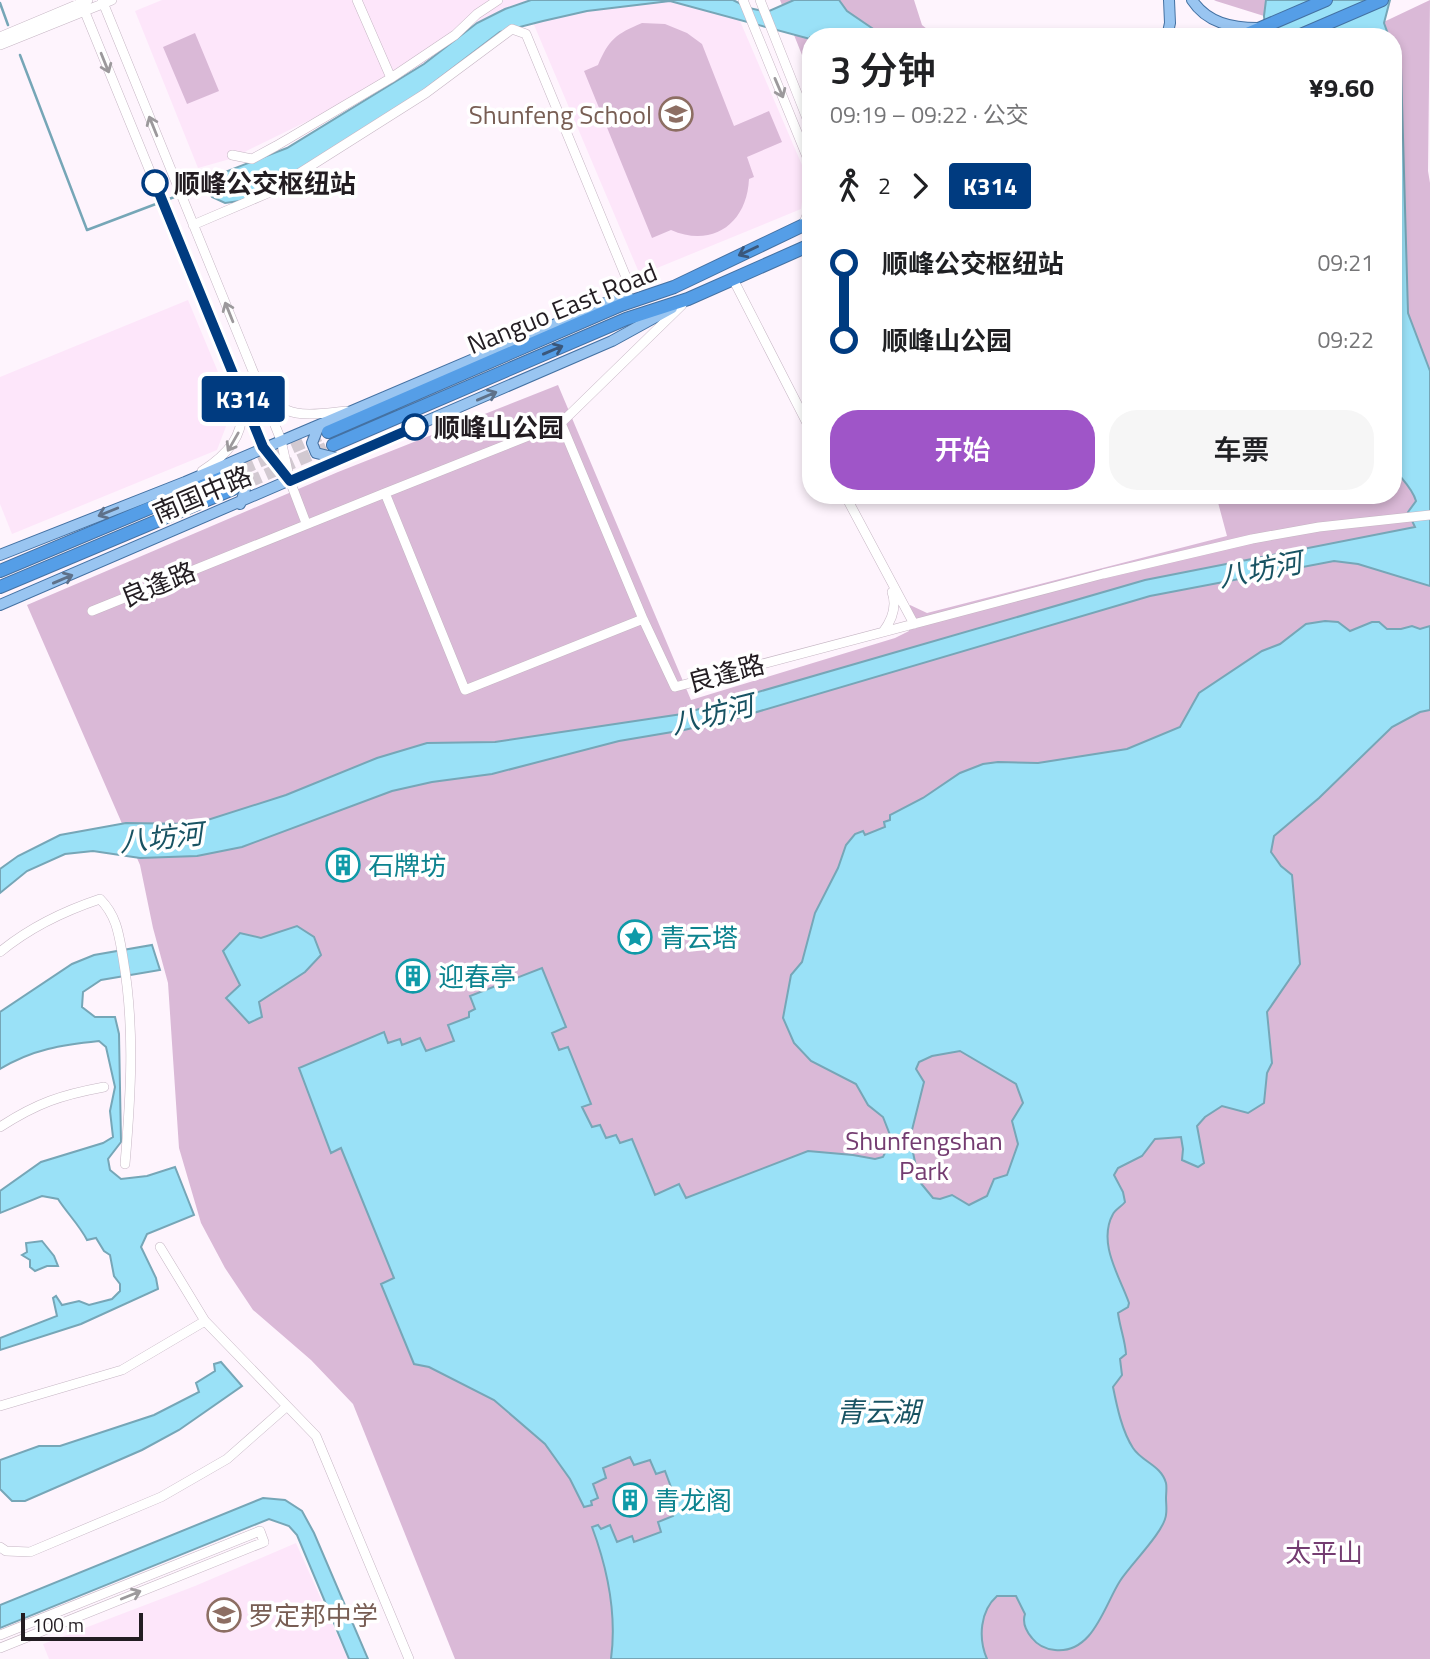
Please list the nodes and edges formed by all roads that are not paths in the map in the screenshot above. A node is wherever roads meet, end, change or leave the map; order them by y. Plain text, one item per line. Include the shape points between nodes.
1 (358, 0) edge
2 (498, 0) edge
3 (743, 0) edge
4 (760, 0) edge
5 (1168, 0) edge
6 (1192, 0) edge
7 (1326, 0) edge
8 (1382, 0) edge
9 (106, 1) edge
10 (83, 4) edge
11 (1169, 28) edge
12 (1260, 28) joint
13 (1317, 28) edge
14 (0, 37) edge
15 (0, 46) edge
16 (391, 78) junction
17 (802, 106) edge
18 (802, 144) edge
19 (232, 155) dead end
20 (193, 225) junction
21 (802, 226) edge
22 (802, 249) edge
23 (626, 277) dead end
24 (733, 279) junction
25 (674, 287) junction
26 (688, 299) junction
27 (255, 375) junction
28 (236, 381) junction
29 (351, 410) junction
30 (802, 413) edge
31 (332, 418) junction
32 (561, 423) junction
33 (328, 432) tunnel mouth
34 (281, 440) junction
35 (333, 445) tunnel mouth
36 (263, 447) junction
37 (341, 459) junction
38 (209, 471) junction
39 (226, 475) tunnel mouth
40 (290, 481) junction
41 (185, 482) junction
42 (233, 489) tunnel mouth
43 (385, 493) junction
44 (240, 503) junction
45 (850, 504) edge
46 (1430, 515) edge
47 (306, 523) junction
48 (0, 555) edge
49 (0, 571) edge
50 (889, 579) junction
51 (0, 587) edge
52 (0, 605) edge
53 (92, 611) dead end
54 (643, 619) junction
55 (914, 624) junction
56 (883, 632) junction
57 (0, 952) edge
58 (104, 1087) dead end
59 (0, 1127) edge
60 (125, 1164) dead end
61 (160, 1247) dead end
62 (205, 1321) junction
63 (0, 1406) edge
64 (286, 1407) junction
65 (0, 1547) edge
66 (0, 1635) edge
67 (0, 1648) edge
68 (409, 1659) edge

1 - 16 street
2 - 16 street
3 -> 18 street
4 - 17 street
5 - 11 main road
6 - 12 main road via 1219,23
7 - 12 highway
8 - 13 highway
9 - 10 street
20 -> 9 street
10 - 14 street
10 - 15 street
10 -> 28 street
16 - 19 street via 252,159
20 - 23 street via 268,193 426,93 512,29 526,34
27 -> 20 street
21 -> 25 highway, Nanguo East Road
22 - 24 highway, Nanguo East Road
24 - 26 highway, Nanguo East Road
24 - 30 street
25 - 29 main road, 南国中路 via 606,303
25 - 33 highway, Nanguo East Road via 621,305
26 - 32 street
35 -> 26 highway, Nanguo East Road via 626,319
37 -> 26 main road, 南国中路 via 612,341
27 - 29 street via 276,406 285,410 306,414
27 - 34 street
28 - 36 street
28 -> 41 street via 243,413 236,439 223,456
29 - 31 main road, 南国中路
31 - 34 main road, 南国中路
31 - 37 main road via 318,428 312,443 316,453
32 - 43 street, 良逢路
32 - 54 street
34 - 36 main road, 南国中路
34 - 40 street
36 - 38 main road, 南国中路
36 - 40 street
37 - 40 main road, 南国中路
38 - 41 main road, 南国中路
38 - 44 main road via 235,467 243,474 247,488
39 - 49 highway
40 - 44 main road, 南国中路
40 - 47 street
41 -> 48 main road, 南国中路
42 - 51 highway
43 - 47 street, 良逢路
43 - 54 street via 465,690
52 -> 44 main road, 南国中路
45 - 50 street
46 - 55 street, 良逢路 via 1252,539
47 - 53 street, 良逢路
50 - 55 street
50 - 56 street via 895,601
54 - 56 street, 良逢路 via 675,687
55 - 56 street, 良逢路
57 - 60 street via 75,907 100,899 109,908 121,947 132,1036
58 - 59 street via 30,1108
61 - 62 street
62 - 63 street via 121,1370
62 - 64 street
64 - 65 street via 227,1459 161,1497 30,1552
64 - 68 street via 316,1436
67 -> 66 street via 264,1542 260,1531

